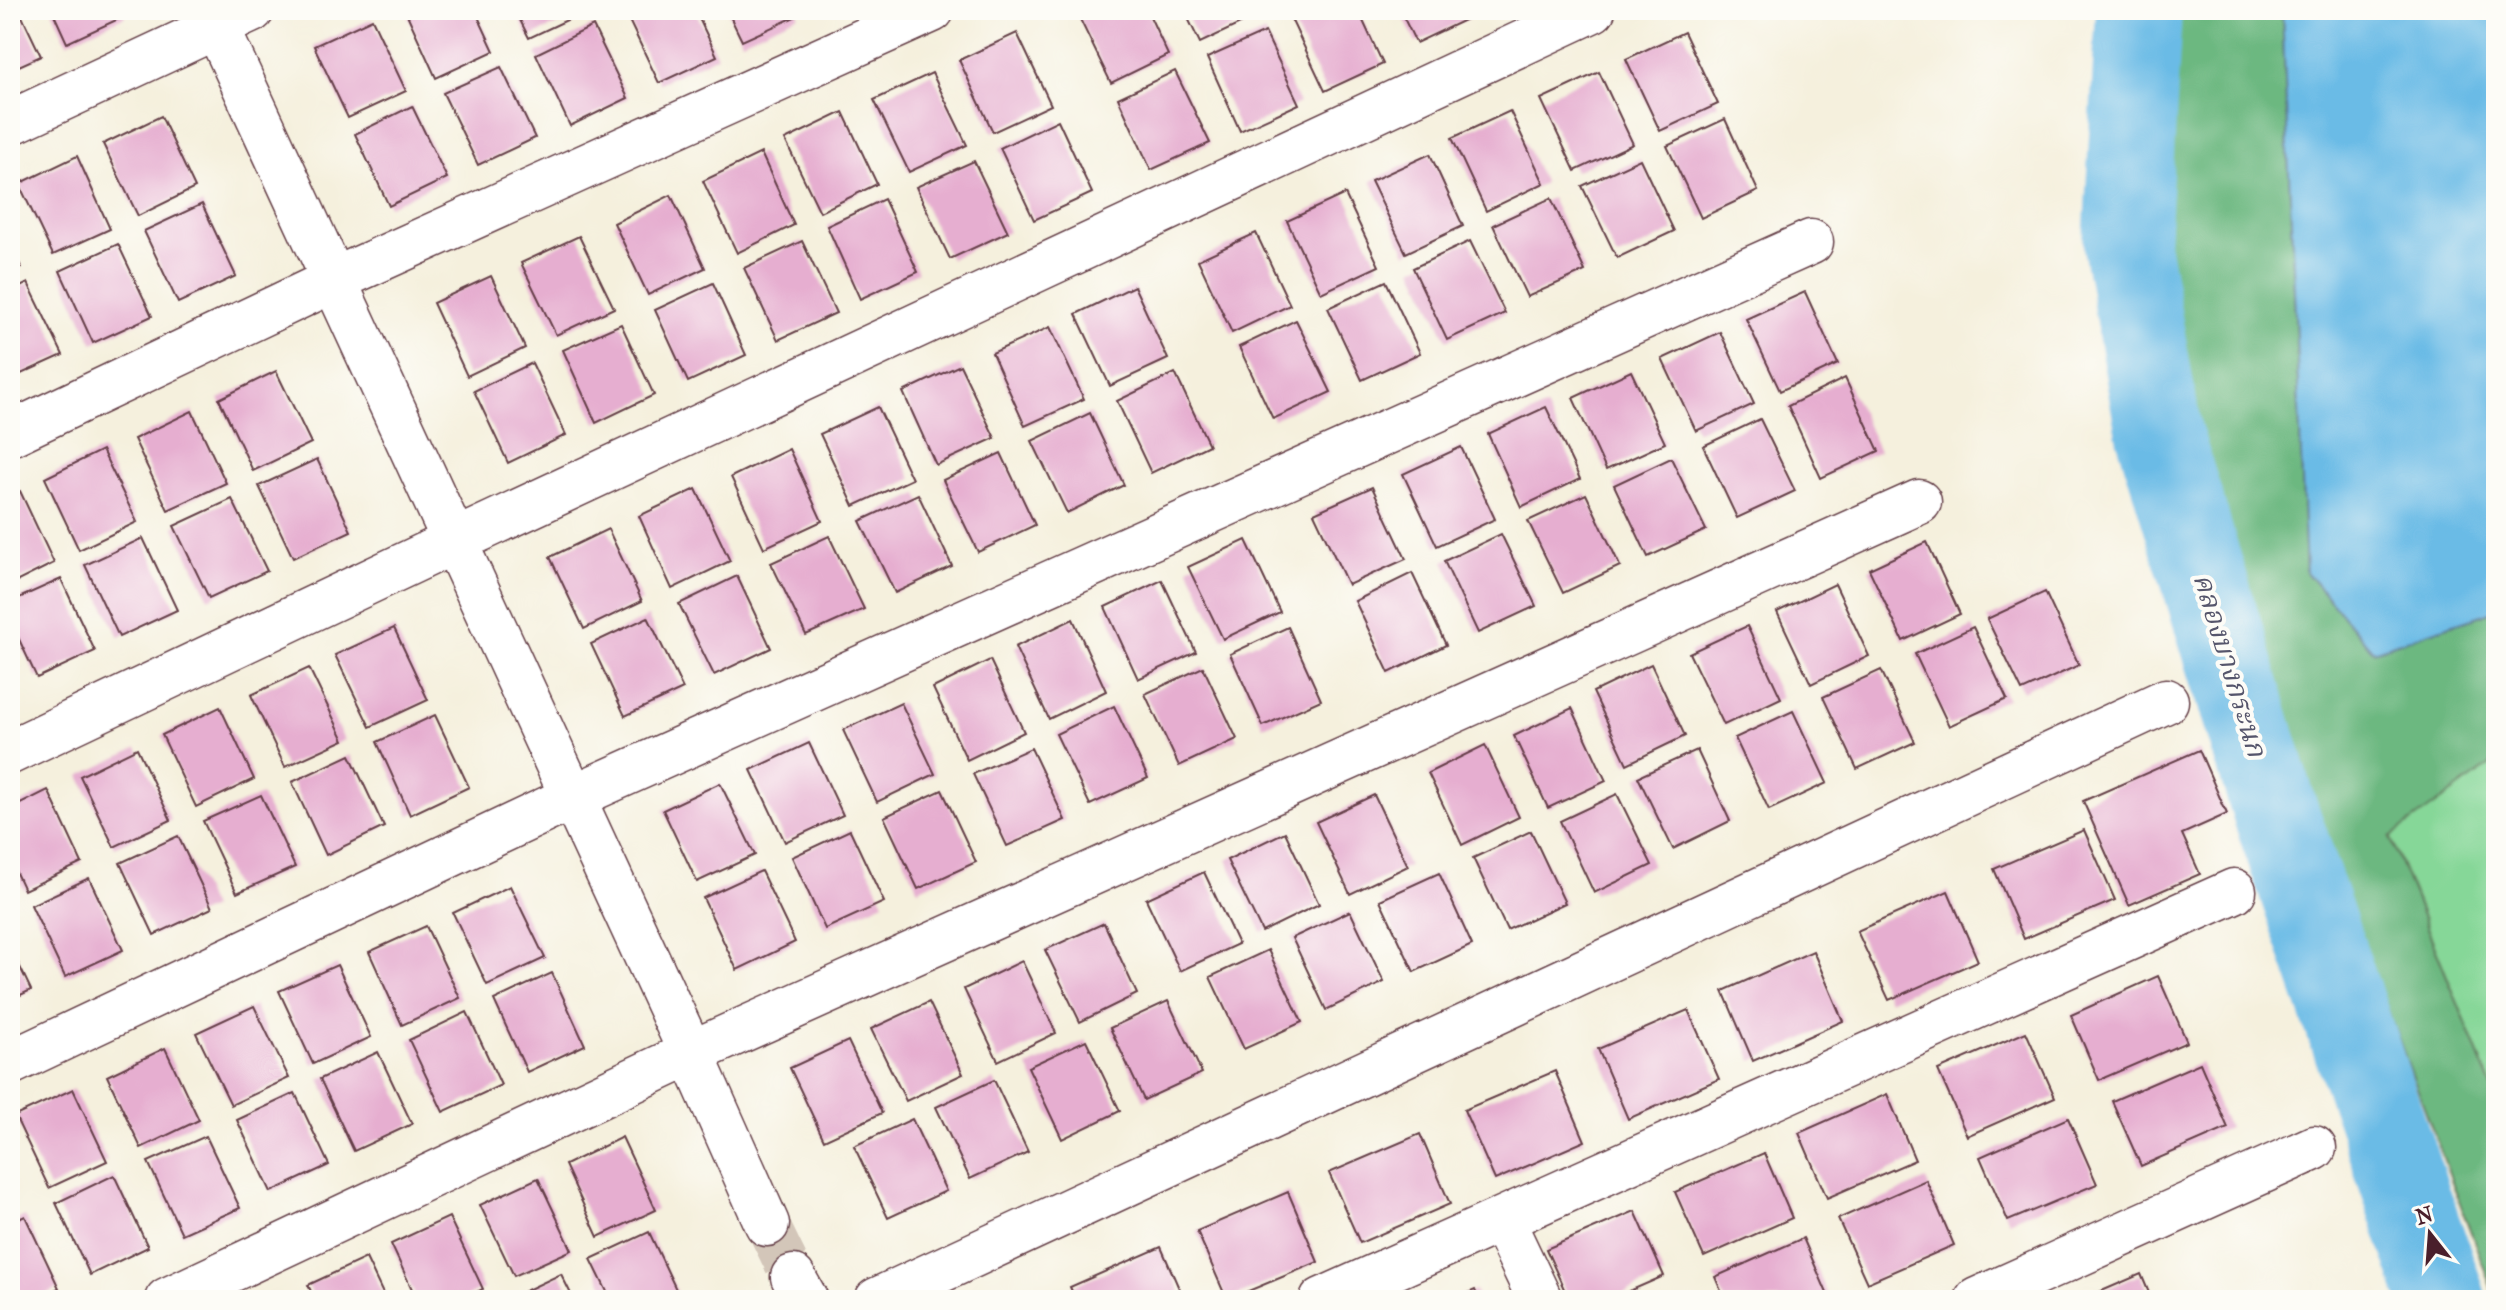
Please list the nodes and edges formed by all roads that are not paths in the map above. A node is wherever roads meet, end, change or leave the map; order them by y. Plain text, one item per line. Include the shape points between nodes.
1 (932, 10) edge
2 (1593, 10) edge
3 (226, 15) edge
4 (10, 123) edge
5 (1811, 242) dead end
6 (334, 280) junction
7 (10, 434) edge
8 (1919, 502) dead end
9 (455, 541) junction
10 (2166, 701) dead end
11 (10, 752) edge
12 (573, 797) junction
13 (2234, 891) dead end
14 (691, 1053) junction
15 (10, 1063) edge
16 (2314, 1148) dead end
17 (1502, 1220) junction
18 (767, 1224) tunnel mouth
19 (167, 1300) edge
20 (877, 1300) edge
21 (1322, 1300) edge
22 (1540, 1300) edge
23 (1977, 1300) edge

1 - 6 street
2 - 9 street
3 - 4 street
3 - 6 street
5 - 12 street
6 - 7 street
6 - 9 street
8 - 14 street
9 - 11 street
9 - 12 street
10 - 20 street
12 - 14 street
12 - 15 street
13 - 17 street
14 - 18 street
14 - 19 street
16 - 23 street
17 - 21 street
17 - 22 street

